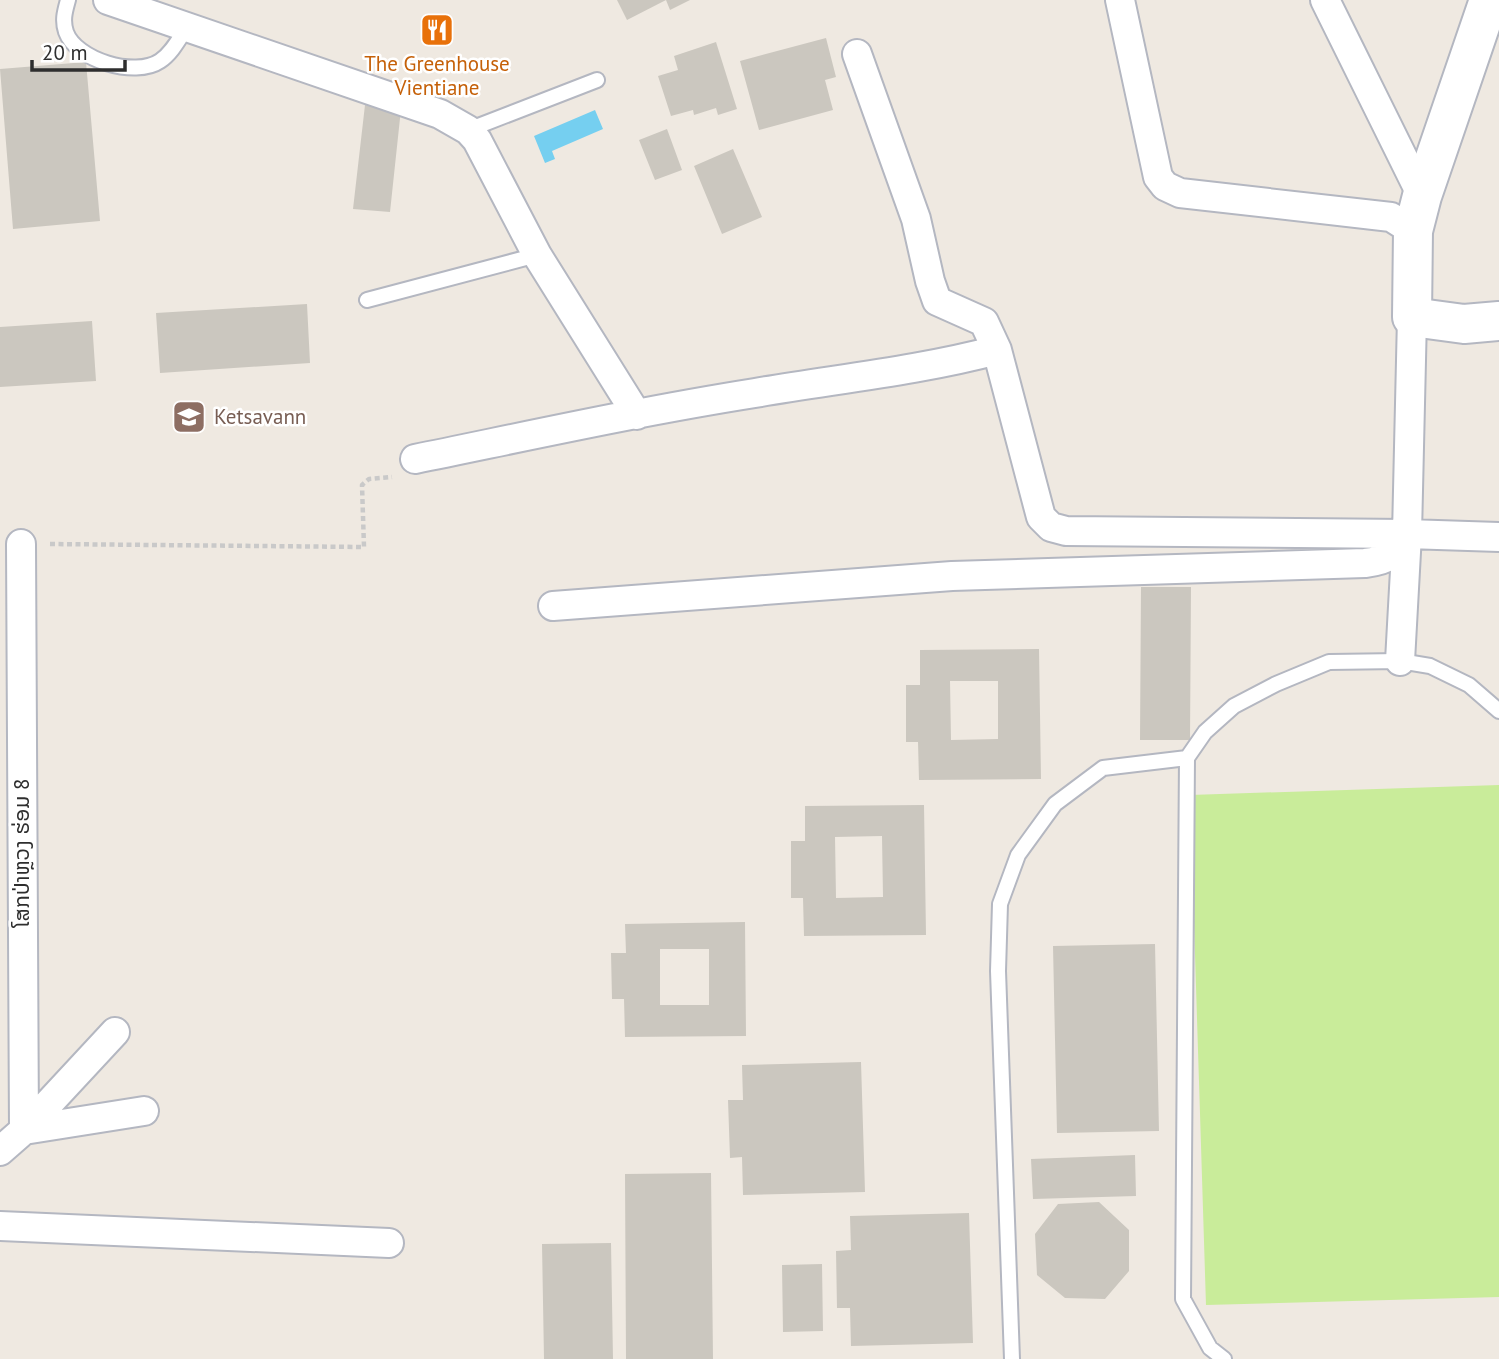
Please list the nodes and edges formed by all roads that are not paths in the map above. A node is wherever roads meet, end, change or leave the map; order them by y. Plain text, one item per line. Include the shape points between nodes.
1 (68, 0) edge
2 (108, 0) edge
3 (1120, 0) edge
4 (1325, 0) edge
5 (1489, 0) edge
6 (187, 27) junction
7 (858, 54) dead end
8 (597, 80) dead end
9 (468, 130) junction
10 (1418, 213) junction
11 (537, 255) junction
12 (367, 300) dead end
13 (1412, 317) junction
14 (1499, 321) edge
15 (997, 349) junction
16 (637, 415) junction
17 (415, 459) road end
18 (1407, 534) junction
19 (1499, 537) edge
20 (21, 544) road end
21 (553, 606) dead end
22 (1400, 661) junction
23 (1499, 712) edge
24 (1187, 758) junction
25 (115, 1032) dead end
26 (144, 1111) dead end
27 (24, 1130) junction
28 (0, 1151) edge
29 (0, 1226) edge
30 (389, 1243) dead end
31 (1012, 1359) edge
32 (1224, 1359) edge

1 - 6 lane via 63,19 70,40 82,53 104,62 131,68 159,62
2 - 6 street
3 - 10 street via 1158,177 1165,187 1180,193 1391,217
4 - 10 street
5 - 10 street
6 - 9 street via 440,114
7 - 15 street via 916,219 937,301 984,322
8 - 9 lane
9 - 11 street
10 - 13 street
11 - 12 lane
11 - 16 street
13 - 14 street via 1464,324
13 - 18 street
15 - 16 street via 860,378
15 - 18 street via 1041,517 1051,527 1066,531
16 - 17 street
18 - 19 street
18 - 21 street via 1385,560 1365,563 952,576
18 - 22 street
20 - 27 street, ໂສກປ່າຫຼວງ ຮ່ອມ 8
22 - 23 lane via 1430,666 1469,685
22 - 24 lane via 1329,662 1276,684 1234,706 1205,732
24 - 31 lane via 1103,768 1055,804 1018,855 1000,904 998,985
24 - 32 lane via 1183,1299 1210,1348
25 - 27 street
26 - 27 street
27 - 28 street
29 - 30 street

